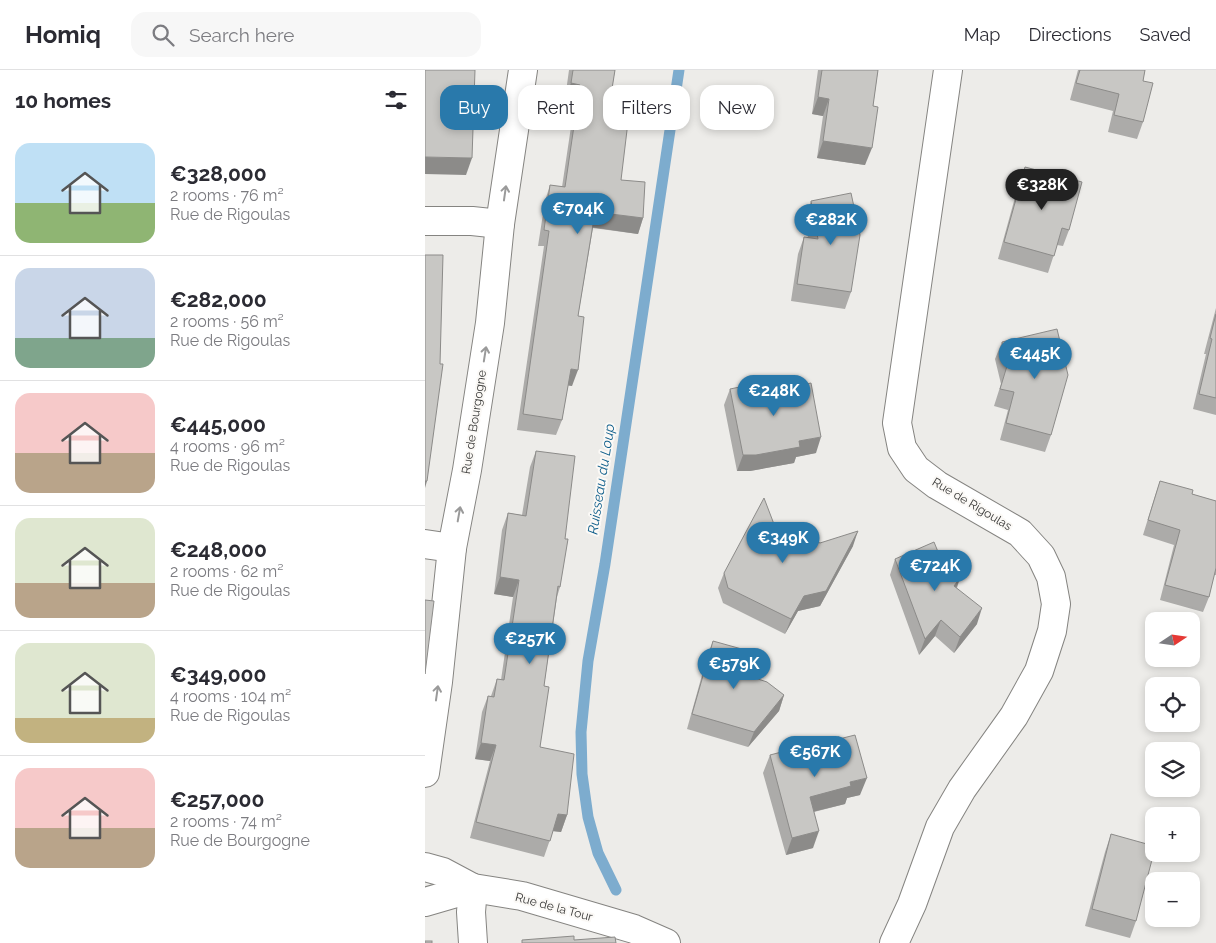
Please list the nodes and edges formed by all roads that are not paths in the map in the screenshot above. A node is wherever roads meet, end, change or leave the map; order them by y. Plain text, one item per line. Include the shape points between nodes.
1 (523, 70) edge
2 (948, 70) edge
3 (425, 220) edge
4 (500, 224) junction
5 (425, 544) edge
6 (452, 548) junction
7 (425, 773) edge
8 (425, 867) edge
9 (473, 888) junction
10 (425, 902) edge
11 (912, 904) junction
12 (473, 943) edge
13 (666, 943) edge
14 (894, 943) edge
15 (911, 943) edge

4 -> 1 street, Rue de Bourgogne
2 - 11 street, Rue de Rigoulas via 897,422 902,448 916,469 937,485 1020,533 1041,556 1051,577 1056,604 1052,631 1039,670 1014,716 962,788 940,827
3 - 4 street
6 -> 4 street, Rue de Bourgogne via 490,323
5 - 6 street
7 -> 6 street, Rue de Bourgogne
8 - 9 street, Rue de la Tour via 443,872
9 - 10 street, Rue de la Tour
9 - 12 street
9 - 13 street, Rue de la Tour via 522,896 634,929
11 - 14 street, Rue de Rigoulas
11 - 15 street, Rue de Rigoulas

